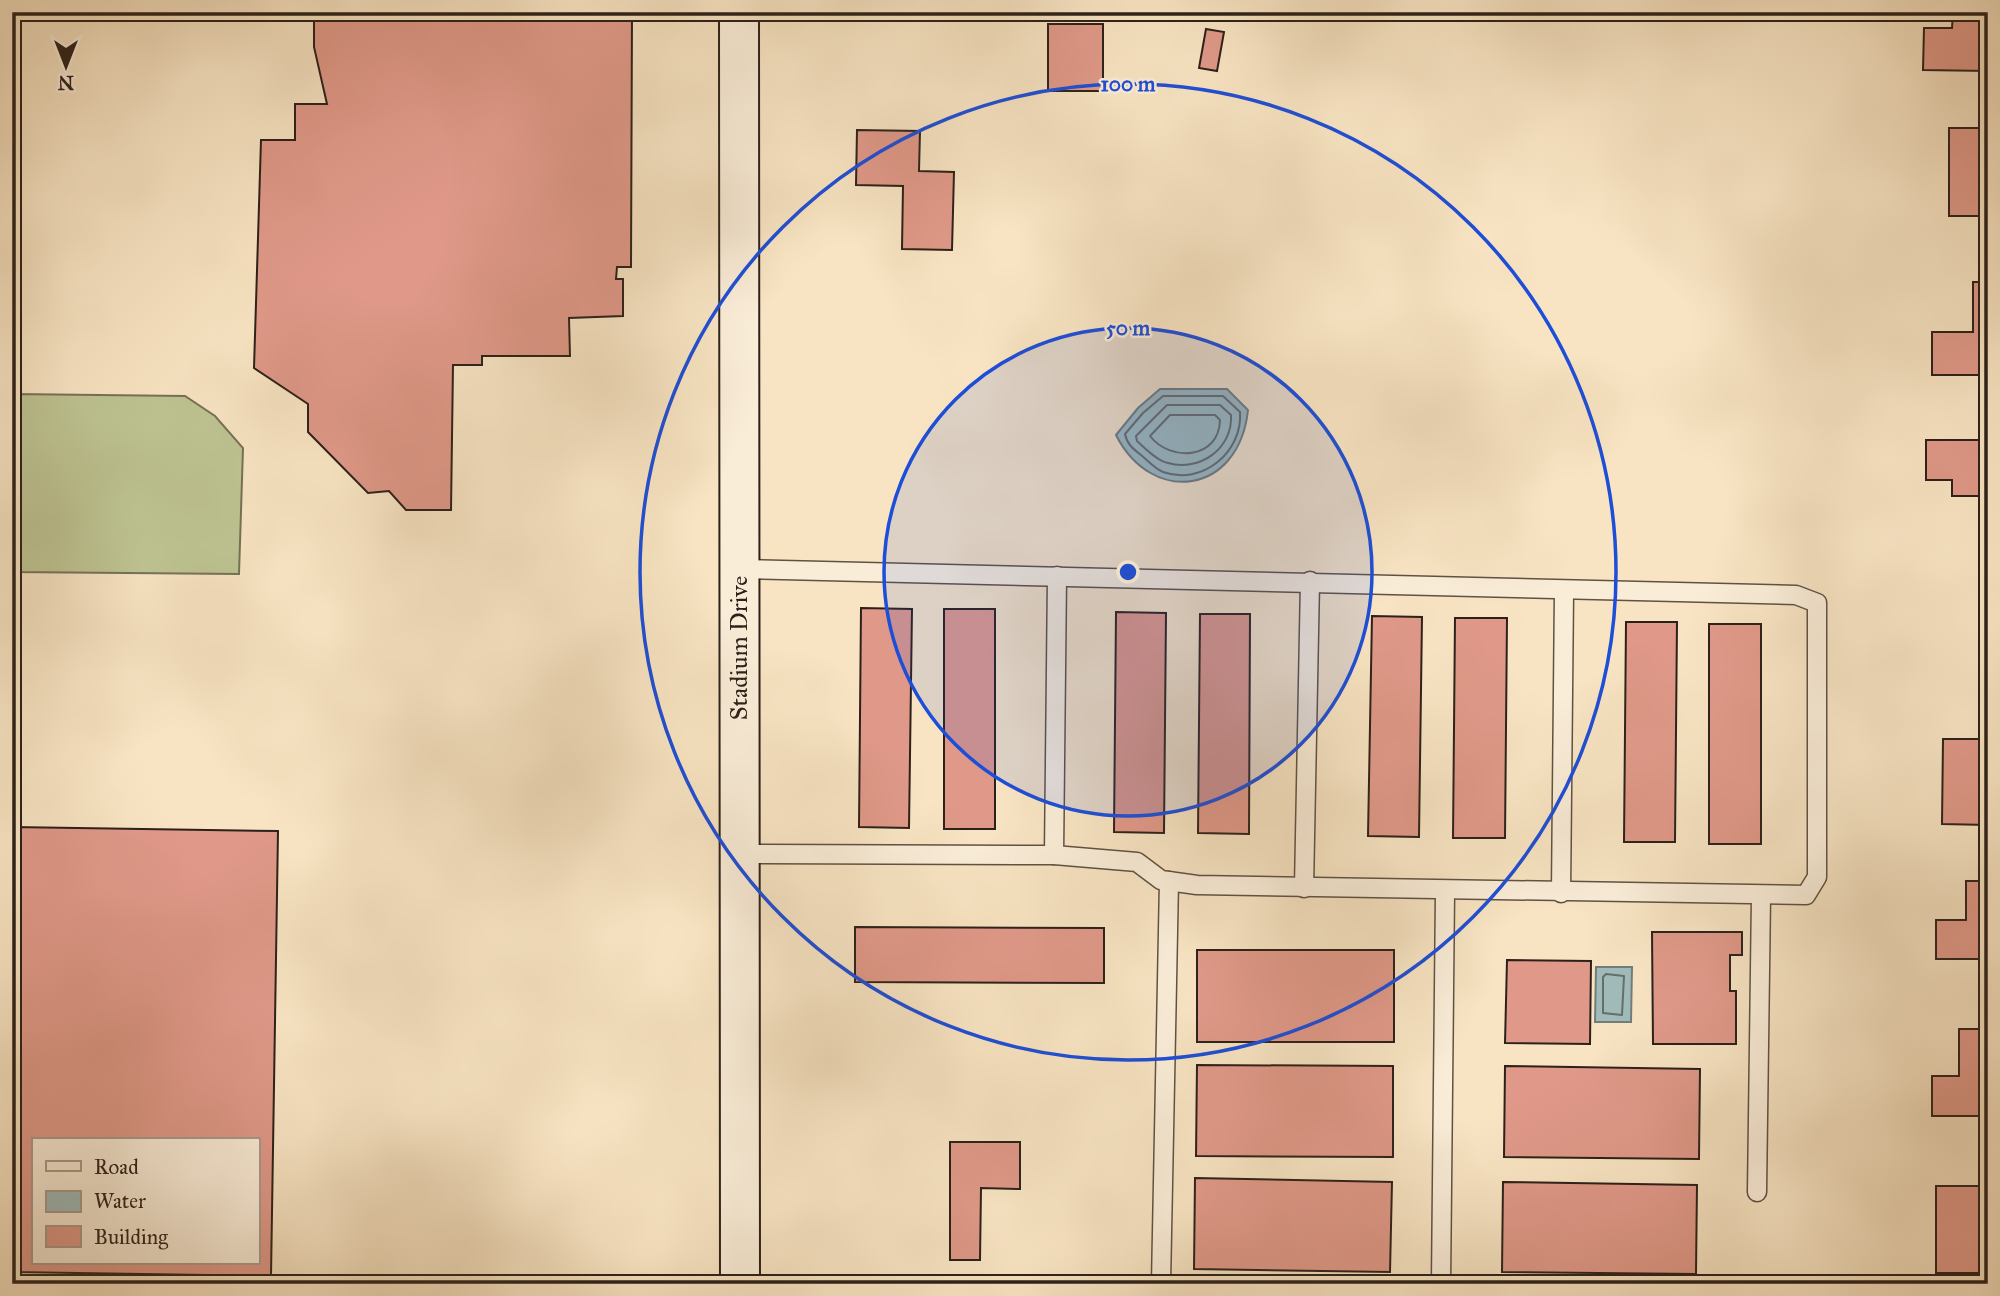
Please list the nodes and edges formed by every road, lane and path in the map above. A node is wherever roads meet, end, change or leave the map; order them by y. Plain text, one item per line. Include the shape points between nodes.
1 (739, 12) edge
2 (739, 569) junction
3 (1057, 576) junction
4 (1310, 581) junction
5 (1564, 591) junction
6 (739, 853) junction
7 (1054, 855) junction
8 (1169, 881) junction
9 (1304, 888) junction
10 (1445, 891) junction
11 (1561, 892) junction
12 (1761, 896) junction
13 (1757, 1192) dead end
14 (740, 1284) edge
15 (1161, 1284) edge
16 (1441, 1284) edge

1 - 2 street, Stadium Drive
2 - 3 lane
2 - 6 street, Stadium Drive
3 - 4 lane
3 - 7 lane
4 - 5 lane
4 - 9 lane
5 - 11 lane
5 - 12 lane via 1796,595 1817,603 1817,877 1807,895
6 - 7 lane
6 - 14 street, Stadium Drive
7 - 8 lane via 1137,862
8 - 9 lane via 1197,886
8 - 15 lane
9 - 10 lane
10 - 11 lane
10 - 16 lane
11 - 12 lane
12 - 13 lane

